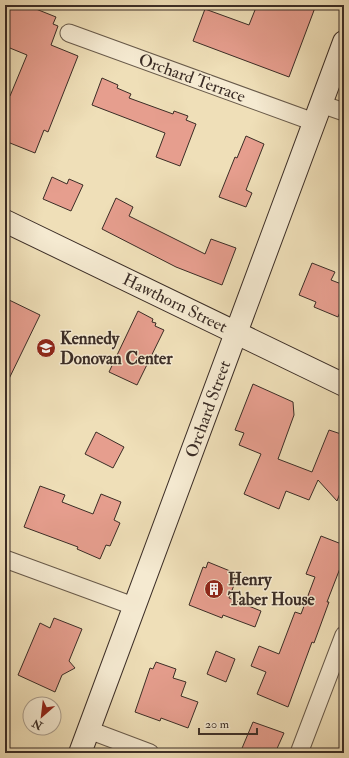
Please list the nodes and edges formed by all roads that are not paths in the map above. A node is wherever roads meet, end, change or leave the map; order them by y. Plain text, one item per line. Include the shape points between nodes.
1 (69, 33) dead end
2 (344, 42) edge
3 (344, 112) edge
4 (318, 113) junction
5 (5, 221) edge
6 (236, 333) junction
7 (344, 385) edge
8 (5, 559) edge
9 (136, 607) junction
10 (344, 636) edge
11 (89, 730) junction
12 (80, 753) edge
13 (150, 753) edge
14 (300, 753) edge

1 - 4 street, Orchard Terrace
2 - 4 street, Orchard Street
3 - 4 street, Orchard Terrace
4 - 6 street, Orchard Street
5 - 6 street, Hawthorn Street
6 - 7 street, Hawthorn Street
6 - 9 street, Orchard Street
8 - 9 street
9 - 11 street, Orchard Street
10 - 14 street
11 - 12 street, Orchard Street
11 - 13 street

